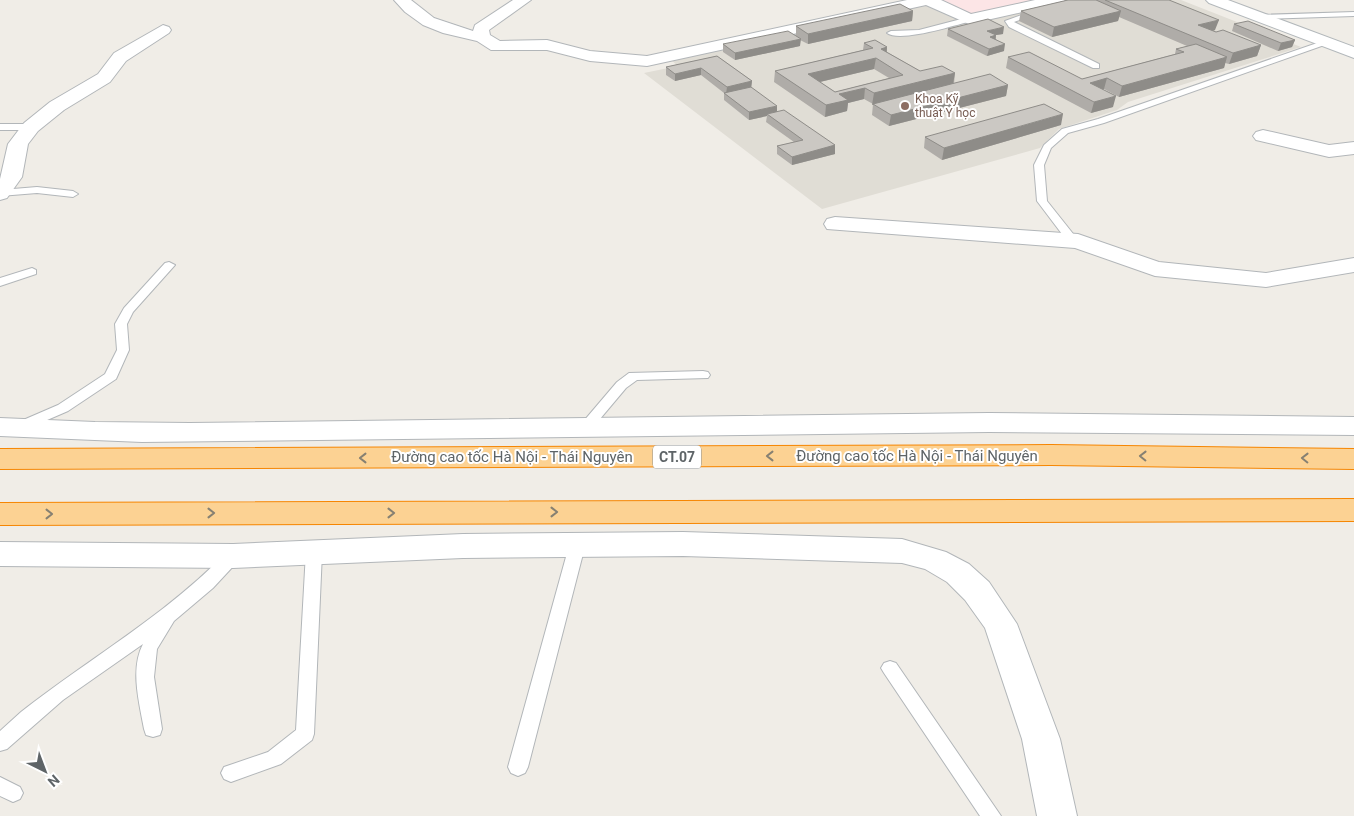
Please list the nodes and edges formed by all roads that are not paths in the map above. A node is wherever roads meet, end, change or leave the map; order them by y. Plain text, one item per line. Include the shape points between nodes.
1 (402, 0) edge
2 (523, 0) edge
3 (928, 0) edge
4 (1214, 0) edge
5 (1060, 4) edge
6 (1354, 14) edge
7 (1258, 17) junction
8 (969, 19) junction
9 (164, 30) dead end
10 (891, 33) edge
11 (482, 37) junction
12 (1326, 42) junction
13 (1354, 53) edge
14 (1096, 66) dead end
15 (31, 127) junction
16 (0, 128) edge
17 (1263, 136) dead end
18 (1354, 148) edge
19 (0, 194) edge
20 (73, 194) dead end
21 (835, 224) dead end
22 (1072, 240) junction
23 (169, 265) dead end
24 (1354, 265) edge
25 (32, 272) dead end
26 (0, 282) edge
27 (703, 375) dead end
28 (1354, 426) edge
29 (8, 428) edge
30 (584, 430) junction
31 (0, 459) edge
32 (1354, 459) edge
33 (1354, 510) edge
34 (0, 514) edge
35 (577, 546) junction
36 (314, 552) junction
37 (0, 554) edge
38 (233, 556) junction
39 (171, 615) junction
40 (890, 668) dead end
41 (154, 729) dead end
42 (0, 743) edge
43 (518, 767) dead end
44 (231, 773) dead end
45 (991, 816) edge
46 (1058, 816) edge

1 - 11 street via 418,16 435,26 453,33
2 - 11 street via 481,28
3 - 8 street
3 - 11 street via 647,61 590,56 547,45 497,46
4 - 7 street
5 - 8 street
5 - 14 lane via 1009,20 1012,25
6 - 7 lane
7 - 12 street
8 - 10 lane via 912,33
9 - 15 street via 120,57 104,78 57,106
12 - 13 street
12 - 22 lane via 1065,131 1047,147 1039,165 1042,201
15 - 16 lane
15 - 19 street via 18,144 12,177
17 - 18 street via 1329,151
19 - 20 lane via 37,190
21 - 22 street
22 - 24 street via 1100,247 1155,269 1266,280
23 - 29 lane via 128,311 121,324 123,350 111,376 62,408
25 - 26 lane
27 - 30 lane via 641,375 624,380 598,418
28 - 30 street via 907,424
29 - 30 street via 144,431
32 -> 31 highway, Đường cao tốc Hà Nội - Thái Nguyên / CT.07 via 1051,455
34 -> 33 highway
35 - 36 street via 464,546
35 - 43 lane
35 - 46 street via 683,544 902,551 935,560 958,572 977,591 1000,624 1041,739
36 - 38 street
36 - 44 lane via 305,734 274,758
37 - 38 street
38 - 39 lane via 198,593
39 - 41 lane via 149,649 147,662 148,698
39 - 42 lane via 43,705
40 - 45 lane

